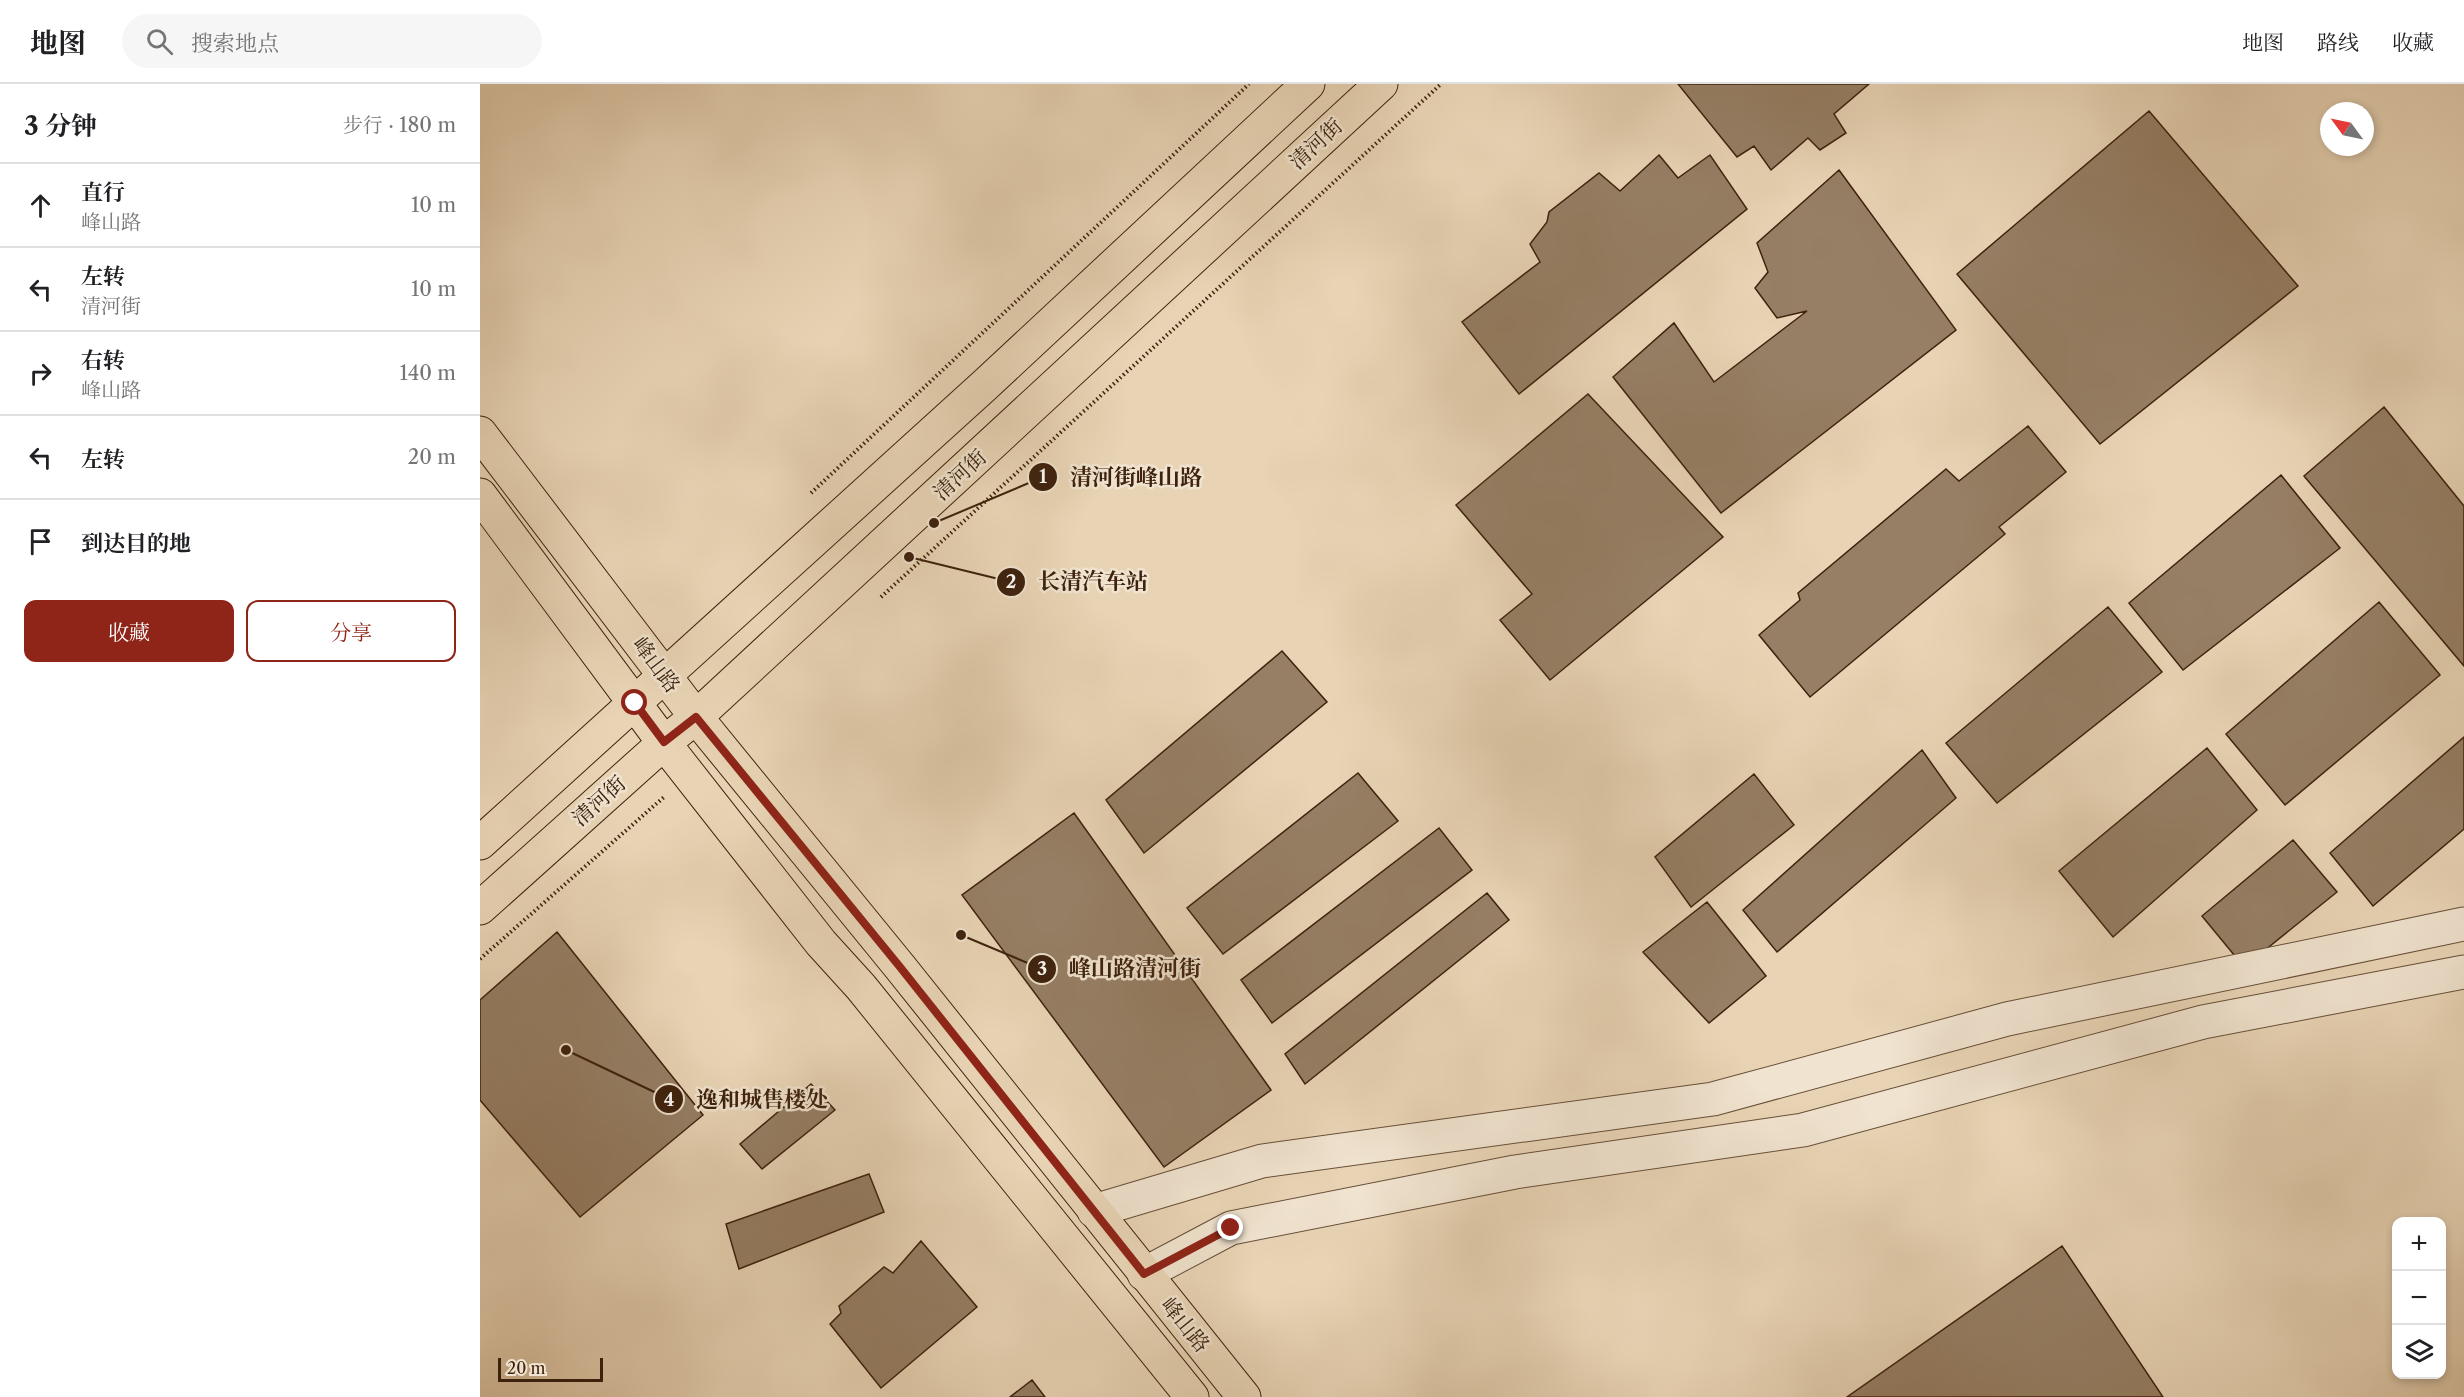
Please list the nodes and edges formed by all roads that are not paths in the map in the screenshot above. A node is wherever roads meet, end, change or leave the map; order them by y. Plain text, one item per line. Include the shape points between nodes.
1 (1308, 84) edge
2 (1381, 84) edge
3 (480, 433) edge
4 (480, 495) edge
5 (664, 676) junction
6 (635, 703) junction
7 (696, 717) junction
8 (664, 742) junction
9 (480, 843) edge
10 (480, 908) edge
11 (2464, 924) edge
12 (2464, 972) edge
13 (1094, 1211) junction
14 (1144, 1274) junction
15 (1192, 1397) edge
16 (1244, 1397) edge

1 - 5 main road
2 - 7 main road, 清河街
3 - 5 main road, 峰山路
4 - 6 main road, 峰山路
5 - 6 main road
5 - 7 main road, 峰山路
6 - 8 main road, 峰山路
6 - 9 main road
7 - 8 main road, 清河街
7 - 13 main road, 峰山路
8 - 10 main road, 清河街
8 - 15 main road, 峰山路 via 821,943 861,987
11 - 13 street via 2007,1019 1713,1099 1262,1161
12 - 14 street via 2203,1022 1803,1130 1515,1172 1231,1228
13 - 14 main road, 峰山路
14 - 16 main road, 峰山路

